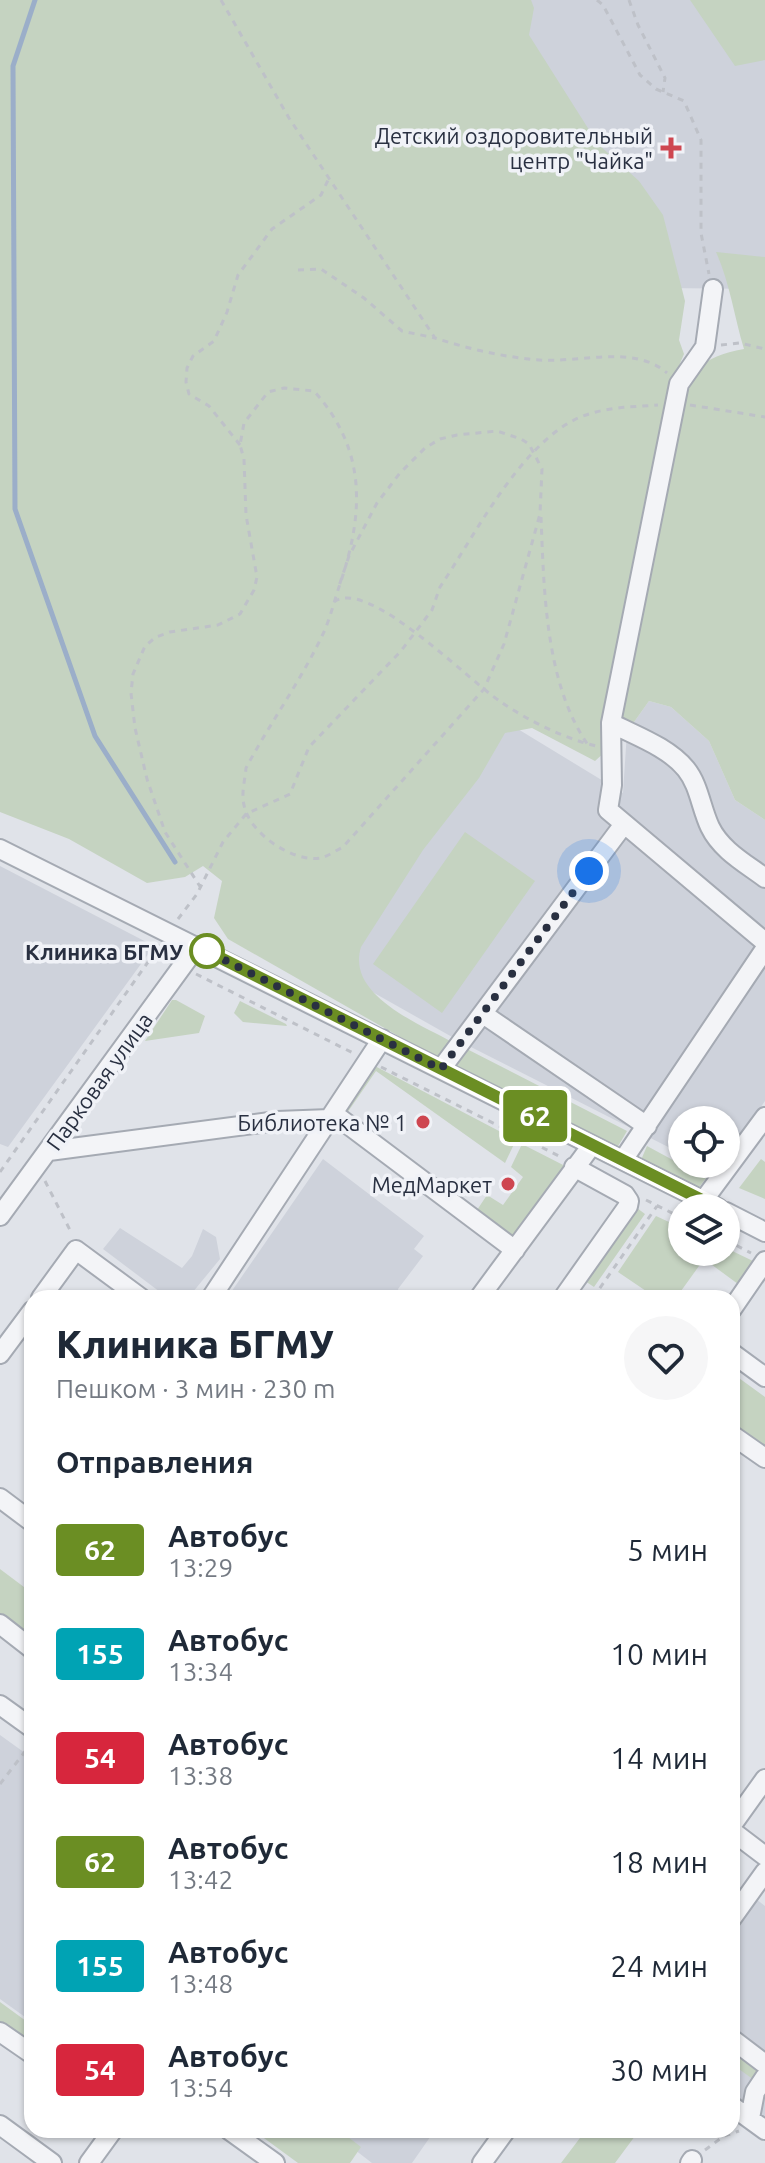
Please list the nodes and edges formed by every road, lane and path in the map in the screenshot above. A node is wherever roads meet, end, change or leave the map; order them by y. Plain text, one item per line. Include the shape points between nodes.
1 (221, 0) edge
2 (597, 0) edge
3 (629, 0) edge
4 (663, 92) junction
5 (329, 178) junction
6 (298, 270) dead end
7 (713, 289) joint
8 (435, 338) junction
9 (705, 347) junction
10 (765, 349) edge
11 (679, 384) junction
12 (675, 404) junction
13 (765, 417) edge
14 (240, 445) junction
15 (533, 451) junction
16 (540, 514) junction
17 (349, 556) junction
18 (334, 602) junction
19 (415, 633) junction
20 (484, 689) junction
21 (611, 723) junction
22 (588, 745) junction
23 (610, 750) junction
24 (246, 814) junction
25 (624, 824) junction
26 (0, 849) edge
27 (765, 878) edge
28 (201, 888) junction
29 (169, 932) junction
30 (765, 942) edge
31 (197, 946) junction
32 (765, 949) edge
33 (154, 953) junction
34 (182, 967) junction
35 (483, 1014) junction
36 (382, 1039) junction
37 (368, 1061) junction
38 (441, 1069) junction
39 (332, 1117) junction
40 (765, 1117) edge
41 (647, 1126) junction
42 (592, 1145) junction
43 (49, 1151) junction
44 (623, 1160) junction
45 (37, 1166) junction
46 (575, 1166) junction
47 (0, 1172) edge
48 (690, 1194) edge
49 (716, 1194) edge
50 (637, 1195) dead end
51 (657, 1206) junction
52 (668, 1211) edge
53 (0, 1216) edge
54 (740, 1219) edge
55 (765, 1232) edge
56 (740, 1247) edge
57 (76, 1250) junction
58 (515, 1250) junction
59 (758, 1257) edge
60 (47, 1290) edge
61 (130, 1290) edge
62 (216, 1290) edge
63 (485, 1290) edge
64 (569, 1290) edge
65 (599, 1290) edge
66 (740, 1293) edge
67 (24, 1322) edge
68 (0, 1354) edge
69 (740, 1359) edge
70 (765, 1377) edge
71 (740, 1441) edge
72 (765, 1458) edge
73 (0, 1498) edge
74 (24, 1516) edge
75 (0, 1624) edge
76 (24, 1643) edge
77 (0, 1705) edge
78 (24, 1722) edge
79 (24, 1752) edge
80 (765, 1779) edge
81 (0, 1784) edge
82 (740, 1814) edge
83 (740, 1837) edge
84 (765, 1856) edge
85 (765, 1872) edge
86 (740, 1907) edge
87 (0, 2032) edge
88 (740, 2045) edge
89 (24, 2048) edge
90 (765, 2064) edge
91 (765, 2077) edge
92 (740, 2112) edge
93 (758, 2124) edge
94 (0, 2125) edge
95 (107, 2138) edge
96 (240, 2138) edge
97 (500, 2138) edge
98 (721, 2138) edge
99 (691, 2162) edge
100 (52, 2163) edge
101 (89, 2163) edge
102 (275, 2163) edge
103 (482, 2163) edge

1 - 5 path
2 - 4 path via 640,75
3 - 4 path via 665,78
4 - 7 path via 684,101 701,140 701,233
5 - 8 path
5 - 14 path via 321,195 272,229 238,275 214,341 193,356 187,368 189,394 209,406
6 - 8 path via 321,269 402,331
7 - 9 street
8 - 11 path via 474,351 542,360 637,358 662,368
9 - 10 path via 740,343
9 - 11 street
11 - 12 street
12 - 13 path
12 - 15 path via 586,416
12 - 21 street
14 - 17 path via 244,423 268,392 314,391 341,424 353,463 357,510
14 - 28 path via 257,577 254,590 240,614 218,625 156,637 137,660 132,683 147,779 165,832
15 - 16 path via 542,469
15 - 17 path via 521,439 497,431 440,439 400,473
15 - 19 path via 440,587
16 - 20 path via 504,644
16 - 22 path via 544,589 559,683
17 - 18 path
18 - 19 path via 351,596 366,600
18 - 24 path via 315,649 246,768
19 - 20 path
19 - 24 path via 309,747 290,794
20 - 22 path via 542,726
20 - 24 path via 343,847 321,858 296,856 263,835
21 - 23 street
21 - 27 street via 685,767 725,849
22 - 23 path
23 - 25 street via 608,810
24 - 28 path via 223,842
25 - 30 street
25 - 35 street
26 - 29 street
28 - 29 path
29 - 31 street
29 - 33 path
31 - 34 street, Парковая улица
31 - 36 street
32 - 41 street
33 - 34 path
33 - 47 path
34 - 37 path
34 - 43 street, Парковая улица
35 - 38 street
35 - 41 street
36 - 37 street
36 - 38 street
37 - 39 street
37 - 46 path
38 - 42 street
39 - 43 street
39 - 58 street
39 - 62 street
40 - 49 street
41 - 44 street
42 - 44 street
42 - 46 street
43 - 45 street, Парковая улица
44 - 48 street
45 - 53 street, Парковая улица
45 - 57 path via 69,1225
46 - 58 street
46 - 64 street via 629,1201
50 - 51 path
51 - 52 path
51 - 65 path
54 - 55 street
56 - 59 path
57 - 60 street
57 - 61 street
58 - 63 street
59 - 66 street
67 - 68 street
69 - 70 street
71 - 72 street
73 - 74 street
75 - 76 street
77 - 78 street
79 - 81 path
80 - 82 street
83 - 84 street
85 - 86 street
87 - 89 street
88 - 90 street
91 - 93 street via 755,2092
92 - 93 street
94 - 100 street
95 - 101 street
96 - 102 street
97 - 103 street
98 - 99 path

